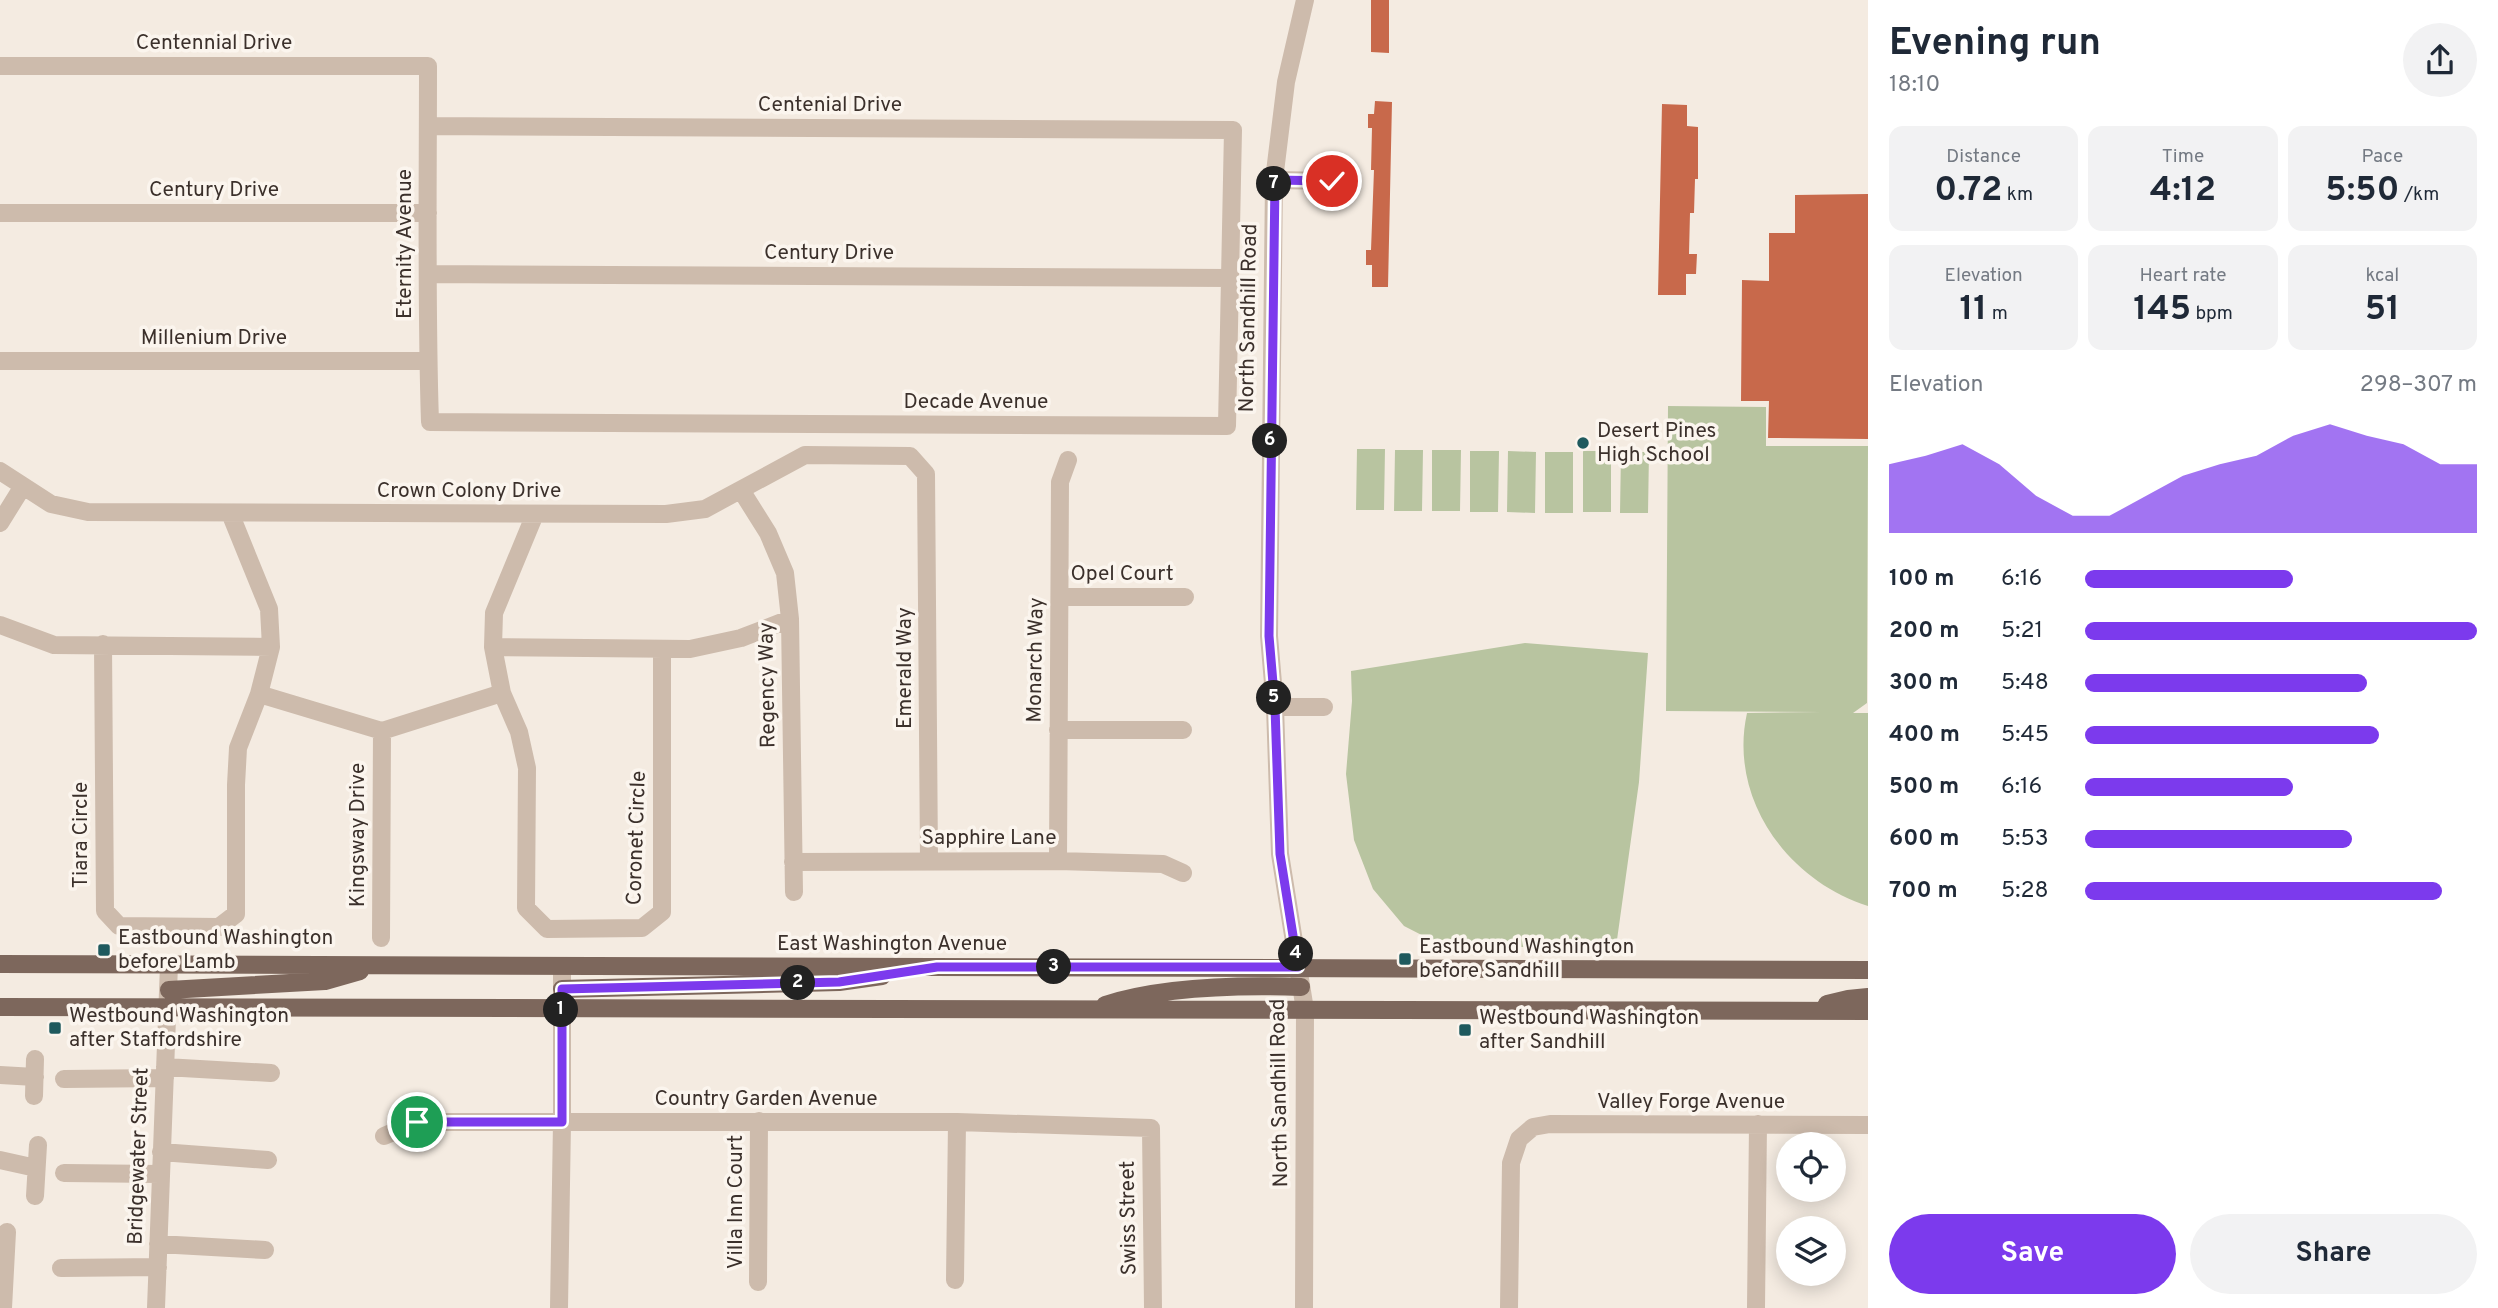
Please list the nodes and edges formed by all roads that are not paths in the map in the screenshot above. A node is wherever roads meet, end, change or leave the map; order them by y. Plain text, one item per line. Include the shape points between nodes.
1 (1305, 0) edge
2 (0, 66) edge
3 (428, 66) joint
4 (428, 126) junction
5 (1233, 130) joint
6 (1275, 180) junction
7 (1332, 181) dead end
8 (0, 213) edge
9 (428, 214) junction
10 (428, 274) junction
11 (1230, 278) junction
12 (0, 361) edge
13 (428, 361) junction
14 (430, 422) joint
15 (1068, 460) dead end
16 (0, 471) edge
17 (926, 474) joint
18 (23, 486) junction
19 (741, 490) junction
20 (230, 513) junction
21 (535, 513) junction
22 (0, 523) edge
23 (1060, 597) junction
24 (1185, 597) dead end
25 (790, 619) junction
26 (0, 625) edge
27 (103, 644) junction
28 (271, 647) junction
29 (493, 647) junction
30 (662, 649) junction
31 (502, 693) junction
32 (259, 694) junction
33 (1275, 707) junction
34 (1324, 707) dead end
35 (1058, 730) junction
36 (1184, 730) dead end
37 (382, 731) junction
38 (929, 861) junction
39 (1058, 861) junction
40 (793, 862) junction
41 (1184, 873) dead end
42 (794, 892) dead end
43 (381, 938) dead end
44 (0, 964) edge
45 (169, 965) junction
46 (381, 965) junction
47 (562, 966) junction
48 (937, 967) junction
49 (1298, 967) junction
50 (1868, 970) edge
51 (1301, 987) junction
52 (562, 989) junction
53 (1868, 997) edge
54 (168, 999) junction
55 (0, 1007) edge
56 (561, 1009) junction
57 (1088, 1010) junction
58 (1305, 1010) junction
59 (1799, 1011) junction
60 (1868, 1011) edge
61 (165, 1073) junction
62 (271, 1073) dead end
63 (0, 1075) edge
64 (64, 1079) dead end
65 (34, 1096) dead end
66 (759, 1121) junction
67 (562, 1122) junction
68 (957, 1122) junction
69 (1758, 1124) junction
70 (1868, 1125) edge
71 (1151, 1128) joint
72 (384, 1136) dead end
73 (38, 1145) dead end
74 (161, 1152) junction
75 (0, 1160) edge
76 (268, 1160) dead end
77 (36, 1168) junction
78 (64, 1173) dead end
79 (160, 1174) junction
80 (35, 1196) dead end
81 (7, 1232) dead end
82 (158, 1244) junction
83 (265, 1250) dead end
84 (158, 1267) junction
85 (61, 1268) dead end
86 (955, 1280) dead end
87 (758, 1282) dead end
88 (3, 1308) edge
89 (156, 1308) edge
90 (559, 1308) edge
91 (1153, 1308) edge
92 (1304, 1308) edge
93 (1509, 1308) edge
94 (1756, 1308) edge

1 - 6 street, North Sandhill Road via 1286,82
2 - 3 street, Centennial Drive
3 - 4 street, Eternity Avenue
4 - 5 street, Centenial Drive
4 - 9 street, Eternity Avenue
5 - 11 street, Decade Avenue
6 - 7 street
6 - 33 street, North Sandhill Road via 1269,636
8 - 9 street, Century Drive
9 - 10 street, Eternity Avenue
10 - 11 street, Century Drive
10 - 13 street, Eternity Avenue
11 - 14 street, Decade Avenue via 1227,426
12 - 13 street, Millenium Drive
13 - 14 street, Eternity Avenue
15 - 23 street, Monarch Way via 1060,482
16 - 18 street, Crown Colony Drive
17 - 19 street, Crown Colony Drive via 910,456 805,455
17 - 38 street, Emerald Way
18 - 20 street, Crown Colony Drive via 51,503 88,512
18 - 22 street
19 - 21 street, Crown Colony Drive via 705,509 666,514
19 - 25 street, Regency Way via 768,533 785,573
20 - 21 street, Crown Colony Drive
20 - 28 street via 269,609
21 - 29 street via 494,612
23 - 24 street, Opel Court
23 - 35 street, Monarch Way
25 - 30 street via 741,638 691,649
25 - 40 street, Regency Way
26 - 27 street via 54,645
27 - 28 street
27 - 32 street, Tiara Circle via 105,911 119,926 219,927 236,914 239,748
28 - 32 street
29 - 30 street
29 - 31 street
30 - 31 street, Coronet Circle via 662,912 642,928 547,929 526,908 527,768
31 - 37 street
32 - 37 street
33 - 34 street
33 - 49 street, North Sandhill Road via 1280,854
35 - 36 street
35 - 39 street, Monarch Way
37 - 43 street, Kingsway Drive
38 - 39 street, Sapphire Lane
38 - 40 street, Sapphire Lane
39 - 41 street, Sapphire Lane via 1163,864
40 - 42 street, Regency Way
44 - 45 main road, East Washington Avenue
45 - 46 main road, East Washington Avenue
45 - 54 street, Bridgewater Street
46 - 47 main road, East Washington Avenue
46 - 54 main road via 325,981 202,989
47 - 48 main road, East Washington Avenue
47 - 52 street
48 - 49 main road, East Washington Avenue
48 - 52 main road via 839,982
49 - 50 main road, East Washington Avenue
49 - 51 street, North Sandhill Road
51 - 57 main road via 1259,985 1133,996
51 - 58 street, North Sandhill Road
52 - 56 street
53 - 59 main road
54 - 55 main road
54 - 56 main road
54 - 61 street, Bridgewater Street
56 - 57 main road
56 - 67 street
57 - 58 main road
58 - 59 main road
58 - 92 street, North Sandhill Road
59 - 60 main road
61 - 62 street
61 - 64 street
61 - 74 street, Bridgewater Street
63 - 65 street via 35,1068
66 - 67 street, Country Garden Avenue
66 - 68 street, Country Garden Avenue
66 - 87 street, Villa Inn Court
67 - 72 street, Country Garden Avenue via 417,1122
67 - 90 street
68 - 71 street, Country Garden Avenue
68 - 86 street
69 - 70 street, Valley Forge Avenue
69 - 93 street, Valley Forge Avenue via 1532,1127 1519,1139 1511,1163
69 - 94 street
71 - 91 street, Swiss Street
73 - 77 street
74 - 76 street
74 - 79 street, Bridgewater Street
75 - 77 street
77 - 80 street
78 - 79 street
79 - 82 street, Bridgewater Street
81 - 88 street
82 - 83 street
82 - 84 street, Bridgewater Street
84 - 85 street
84 - 89 street, Bridgewater Street

